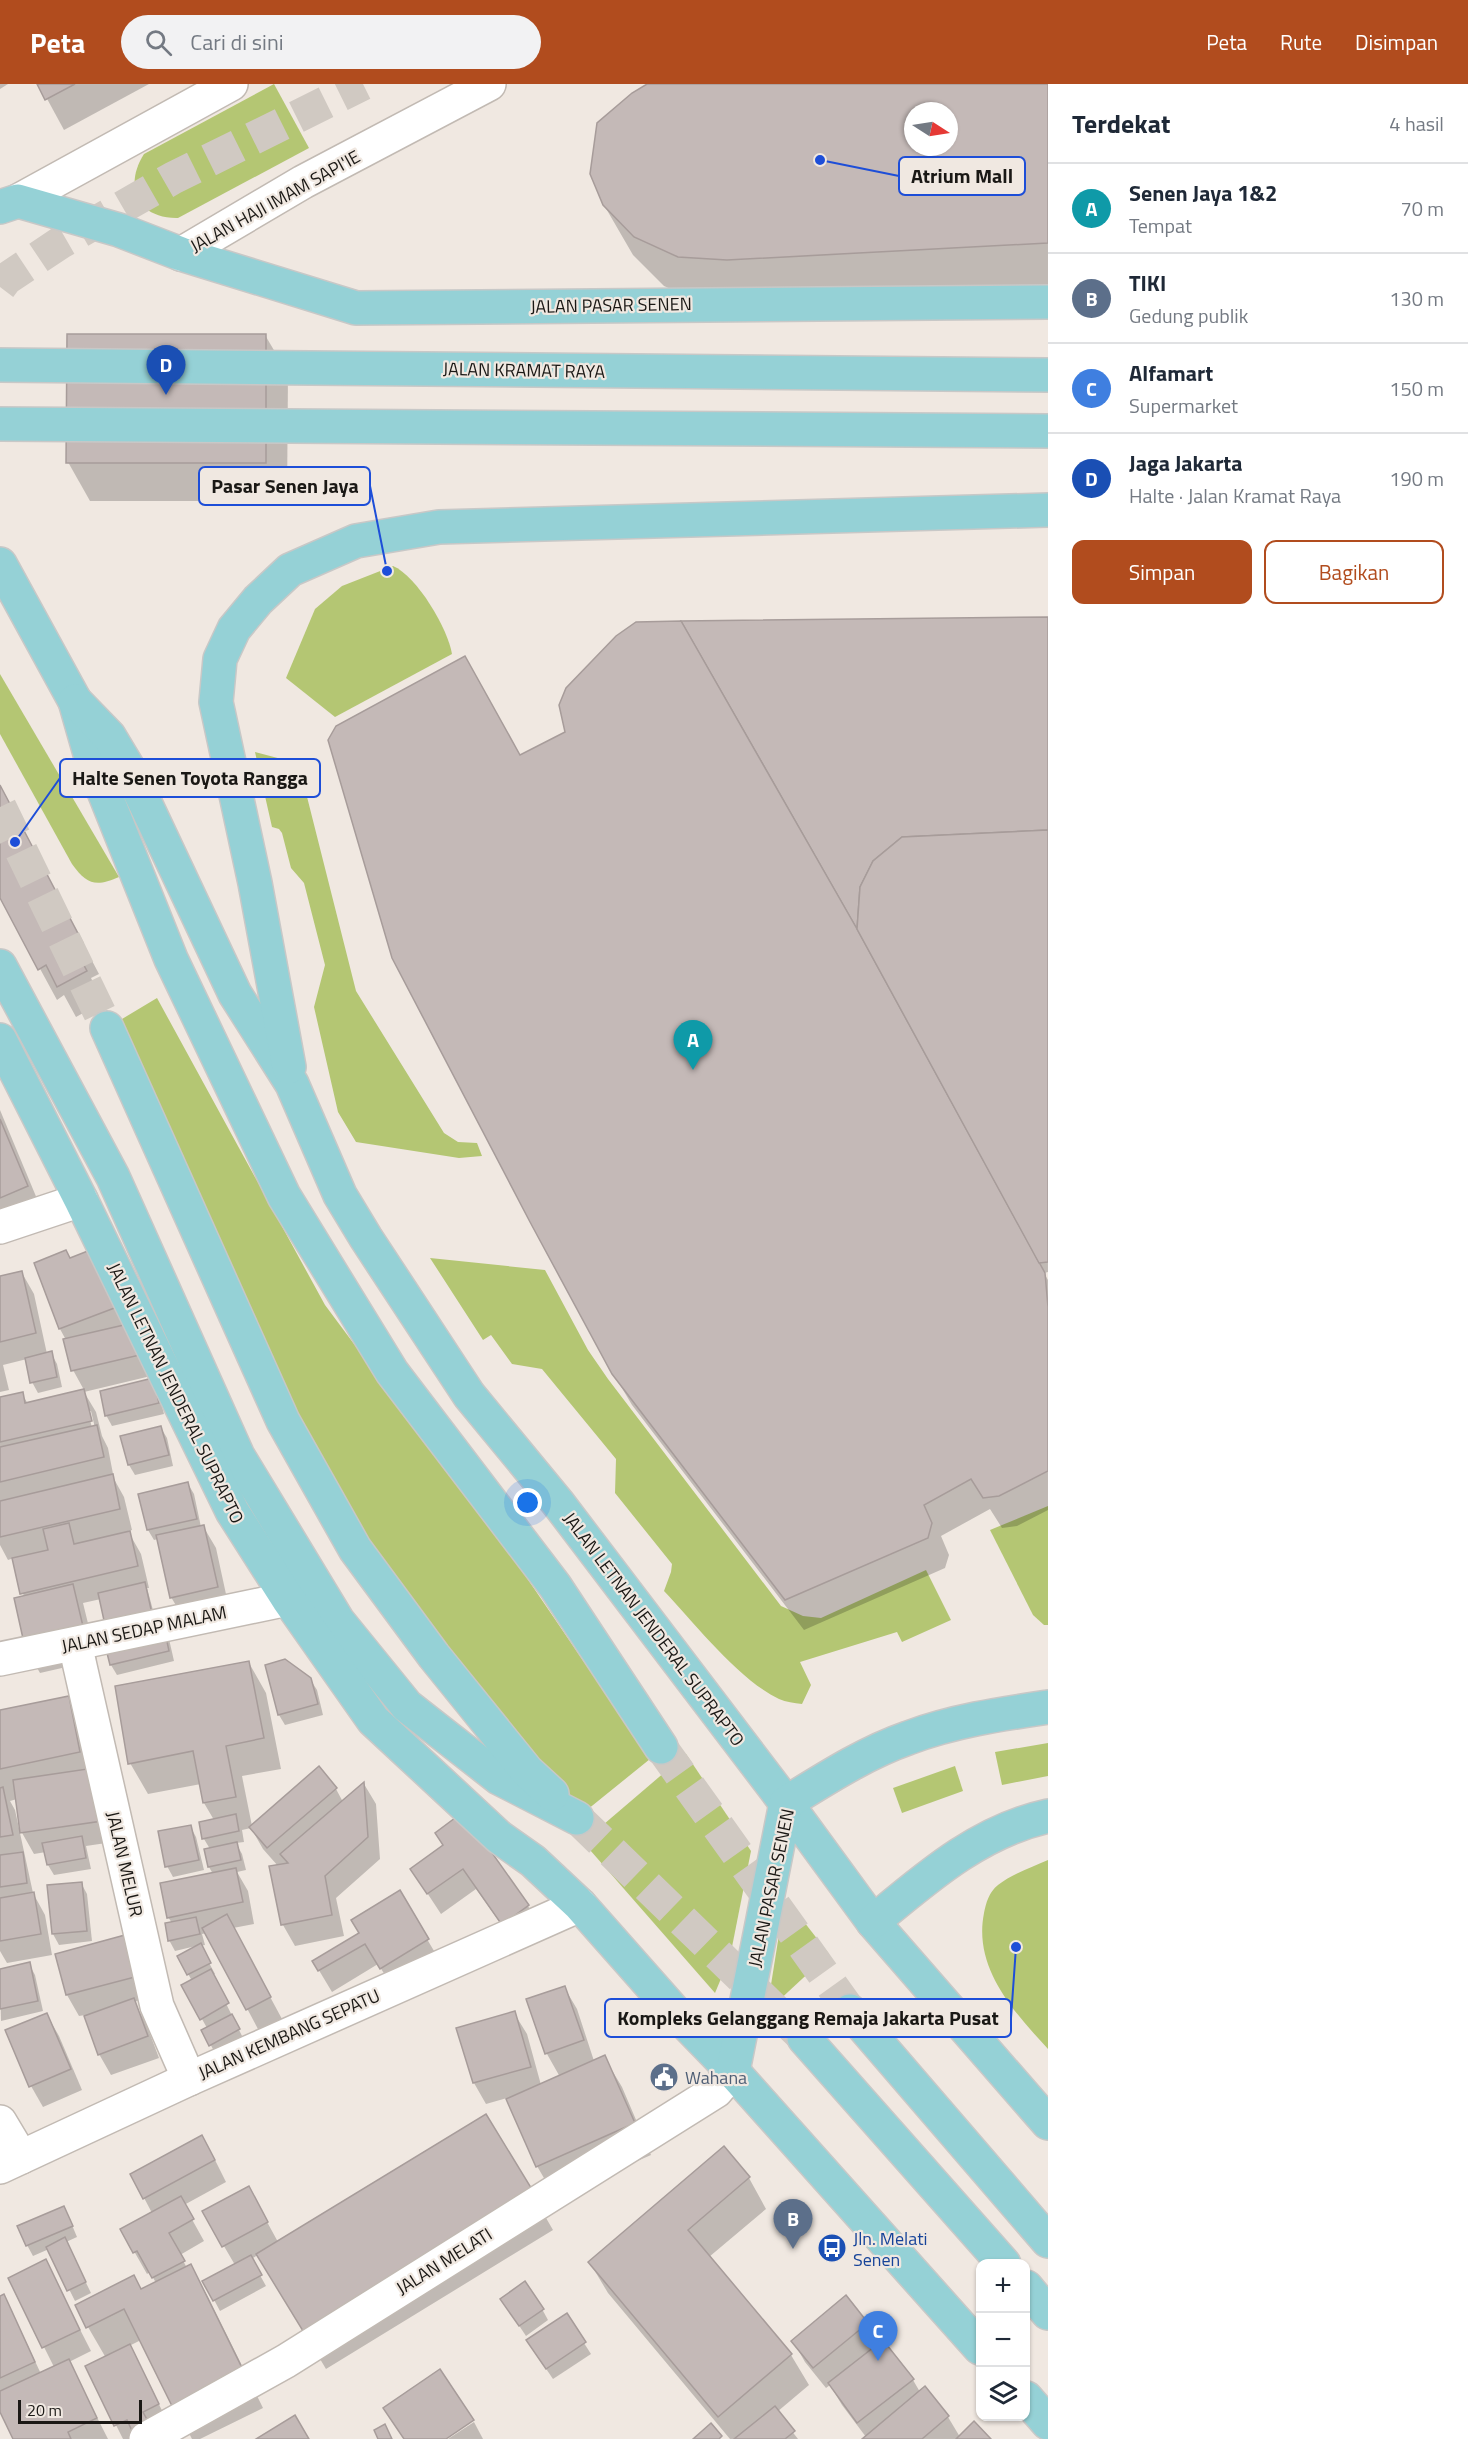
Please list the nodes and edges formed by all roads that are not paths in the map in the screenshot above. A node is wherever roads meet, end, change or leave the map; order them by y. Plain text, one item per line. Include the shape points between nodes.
1 (231, 84) edge
2 (489, 84) edge
3 (9, 204) edge
4 (181, 254) junction
5 (1048, 302) edge
6 (0, 365) edge
7 (1048, 375) edge
8 (0, 424) edge
9 (1048, 431) edge
10 (1048, 510) edge
11 (0, 564) edge
12 (75, 701) junction
13 (0, 966) edge
14 (107, 1028) tunnel mouth
15 (0, 1040) edge
16 (292, 1084) junction
17 (81, 1200) junction
18 (0, 1227) edge
19 (288, 1599) junction
20 (75, 1644) junction
21 (0, 1659) edge
22 (1048, 1707) edge
23 (661, 1747) tunnel mouth
24 (786, 1803) junction
25 (1048, 1816) edge
26 (580, 1905) junction
27 (873, 1922) junction
28 (850, 2011) tunnel mouth
29 (804, 2038) tunnel mouth
30 (733, 2072) junction
31 (189, 2079) junction
32 (0, 2122) edge
33 (1048, 2123) edge
34 (11, 2162) edge
35 (1048, 2241) edge
36 (1000, 2259) edge
37 (1030, 2292) edge
38 (1048, 2313) edge
39 (976, 2342) edge
40 (1030, 2403) edge
41 (1048, 2423) edge
42 (146, 2439) edge

1 - 3 street, JALAN HAJI IMAM SAPI'IE
2 - 4 street, JALAN HAJI IMAM SAPI'IE via 303,182
3 - 4 main road, JALAN HAJI IMAM SAPI'IE via 119,230
4 - 5 main road, JALAN PASAR SENEN via 356,308
6 - 7 main road, JALAN KRAMAT RAYA
8 - 9 main road
10 - 16 main road via 439,527 356,541 290,570 234,629 220,660 216,702
11 - 12 main road, JALAN LETNAN JENDERAL SUPRAPTO
12 - 16 main road, JALAN LETNAN JENDERAL SUPRAPTO via 109,736 130,771 236,994
12 - 23 main road, JALAN LETNAN JENDERAL SUPRAPTO via 93,764 171,959 284,1196 392,1372 555,1586
13 - 14 main road, JALAN LETNAN JENDERAL SUPRAPTO via 113,1177 238,1456 338,1621 407,1706 499,1778 577,1818 527,1771 434,1656 355,1549 283,1421
15 - 17 main road, JALAN LETNAN JENDERAL SUPRAPTO
16 - 24 main road, JALAN LETNAN JENDERAL SUPRAPTO via 340,1196 469,1395 558,1503
17 - 18 street
17 - 19 main road, JALAN LETNAN JENDERAL SUPRAPTO via 232,1511
19 - 20 street, JALAN SEDAP MALAM
19 - 26 main road, JALAN LETNAN JENDERAL SUPRAPTO via 373,1720 499,1837 533,1861
20 - 21 street, JALAN SEDAP MALAM
20 - 31 street, JALAN MELUR via 157,2006
22 - 24 main road, JALAN PASAR SENEN via 975,1718 908,1738 849,1766
24 - 27 main road, JALAN LETNAN JENDERAL SUPRAPTO
24 - 30 main road, JALAN PASAR SENEN
25 - 27 main road via 984,1838 932,1873
26 - 30 main road, JALAN LETNAN JENDERAL SUPRAPTO
26 - 31 street, JALAN KEMBANG SEPATU
27 - 33 main road, JALAN LETNAN JENDERAL SUPRAPTO
28 - 35 main road
29 - 36 main road
30 - 39 main road, JALAN LETNAN JENDERAL SUPRAPTO
30 - 42 street, JALAN MELATI via 716,2091 316,2342
31 - 34 street, JALAN KEMBANG SEPATU
32 - 34 street
37 - 38 main road
40 - 41 main road

